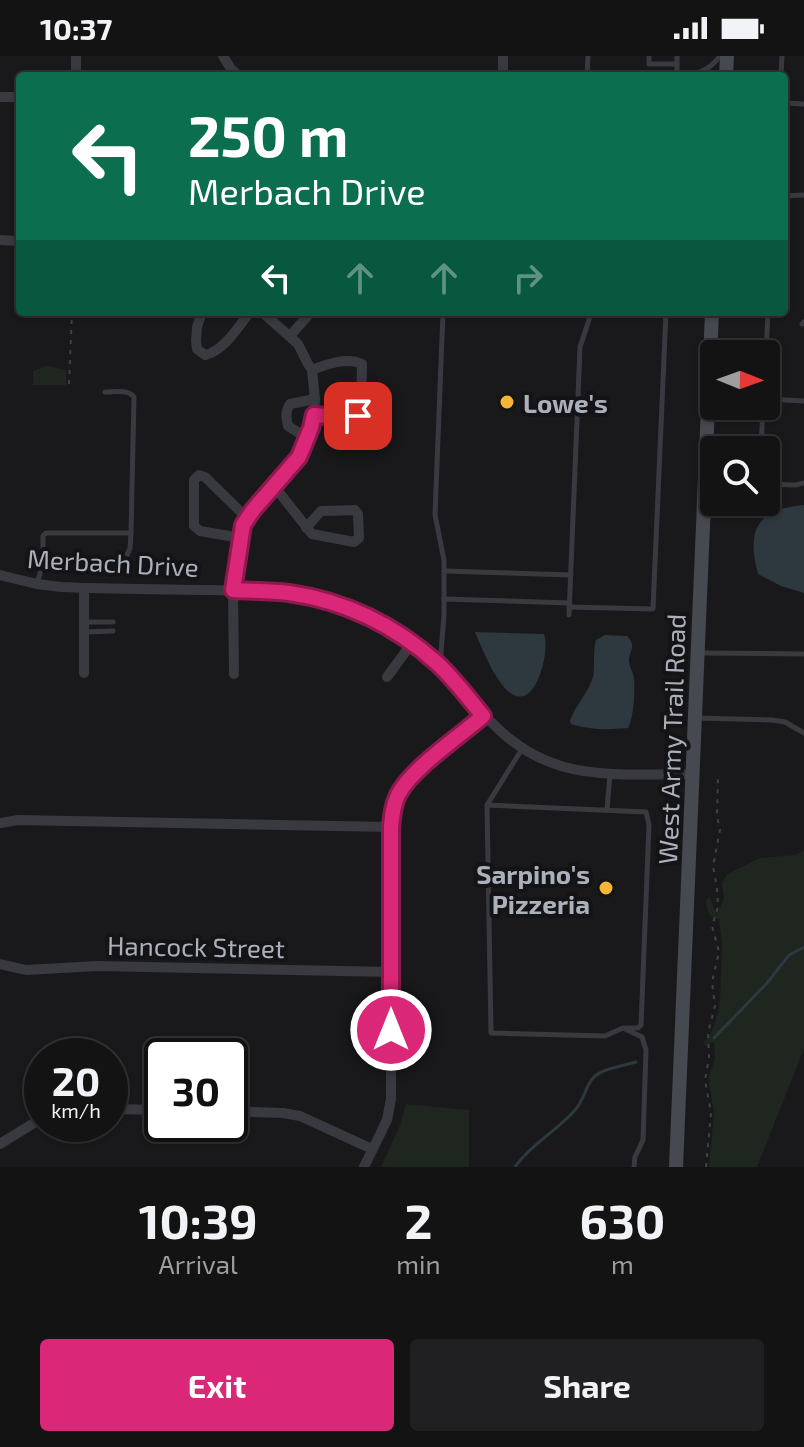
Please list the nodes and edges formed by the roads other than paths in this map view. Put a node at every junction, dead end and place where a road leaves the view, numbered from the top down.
1 (649, 56) edge
2 (677, 56) edge
3 (720, 56) edge
4 (677, 64) junction
5 (677, 72) edge
6 (700, 72) edge
7 (201, 316) edge
8 (247, 316) edge
9 (267, 316) edge
10 (308, 316) edge
11 (443, 316) edge
12 (590, 316) edge
13 (666, 316) edge
14 (712, 316) edge
15 (768, 316) edge
16 (290, 336) junction
17 (767, 340) edge
18 (312, 370) junction
19 (105, 392) dead end
20 (315, 399) junction
21 (780, 400) edge
22 (804, 401) edge
23 (314, 415) junction
24 (711, 436) edge
25 (307, 438) junction
26 (804, 483) edge
27 (780, 484) edge
28 (274, 486) junction
29 (705, 516) edge
30 (709, 516) edge
31 (247, 518) junction
32 (704, 525) junction
33 (306, 528) junction
34 (131, 533) junction
35 (241, 538) junction
36 (45, 558) junction
37 (444, 571) junction
38 (0, 575) edge
39 (571, 575) junction
40 (37, 584) junction
41 (84, 588) junction
42 (233, 590) junction
43 (444, 599) junction
44 (570, 605) junction
45 (569, 615) dead end
46 (113, 622) dead end
47 (84, 627) junction
48 (113, 631) dead end
49 (412, 643) junction
50 (699, 653) junction
51 (804, 654) edge
52 (440, 666) junction
53 (84, 673) dead end
54 (234, 674) dead end
55 (387, 677) dead end
56 (483, 716) junction
57 (696, 718) junction
58 (804, 733) edge
59 (523, 749) junction
60 (610, 773) junction
61 (694, 774) junction
62 (487, 805) junction
63 (607, 810) junction
64 (0, 823) edge
65 (391, 827) junction
66 (0, 964) edge
67 (391, 972) junction
68 (623, 1028) junction
69 (248, 1112) edge
70 (24, 1129) edge
71 (0, 1144) edge
72 (372, 1149) junction
73 (674, 1164) edge
74 (364, 1167) edge
75 (634, 1167) edge

1 - 4 lane
2 - 4 lane
3 - 6 lane
4 - 5 lane
7 - 8 street
9 - 16 street
10 - 16 street
11 - 37 lane
12 - 39 lane
13 - 44 lane
14 - 24 main road, West Army Trail Road
15 - 17 lane
16 - 18 street
18 - 20 street
18 - 23 street
19 - 34 lane
20 - 23 street
20 - 25 street
21 - 22 lane
23 - 25 street
25 - 28 street
26 - 27 lane
28 - 31 street
28 - 33 street
29 - 32 main road, West Army Trail Road
30 - 32 lane
31 - 35 street
31 - 35 street
32 - 50 main road, West Army Trail Road
33 - 33 street
34 - 36 lane
34 - 36 lane
35 - 42 street
36 - 40 lane
37 - 39 lane
37 - 43 lane
38 - 40 street, Merbach Drive
39 - 44 lane
40 - 41 street, Merbach Drive
41 - 42 street, Merbach Drive
41 - 47 street
42 - 49 street, Merbach Drive
42 - 54 street
43 - 44 lane
43 - 52 lane
44 - 45 lane
46 - 47 lane
47 - 48 lane
47 - 53 street
49 - 52 street, Merbach Drive
49 - 55 street
50 - 51 lane
50 - 57 main road, West Army Trail Road
52 - 56 street, Merbach Drive
56 - 59 street, Merbach Drive
56 - 65 street
57 - 58 lane
57 - 61 main road, West Army Trail Road
59 - 60 street, Merbach Drive
59 - 62 lane
60 - 61 street, Merbach Drive
60 - 63 lane
61 - 73 main road, West Army Trail Road
62 - 63 lane
62 - 68 lane
63 - 68 lane
64 - 65 street
65 - 67 street
66 - 67 street, Hancock Street
67 - 72 street
68 - 75 lane
69 - 72 street
70 - 71 street
72 - 74 street

